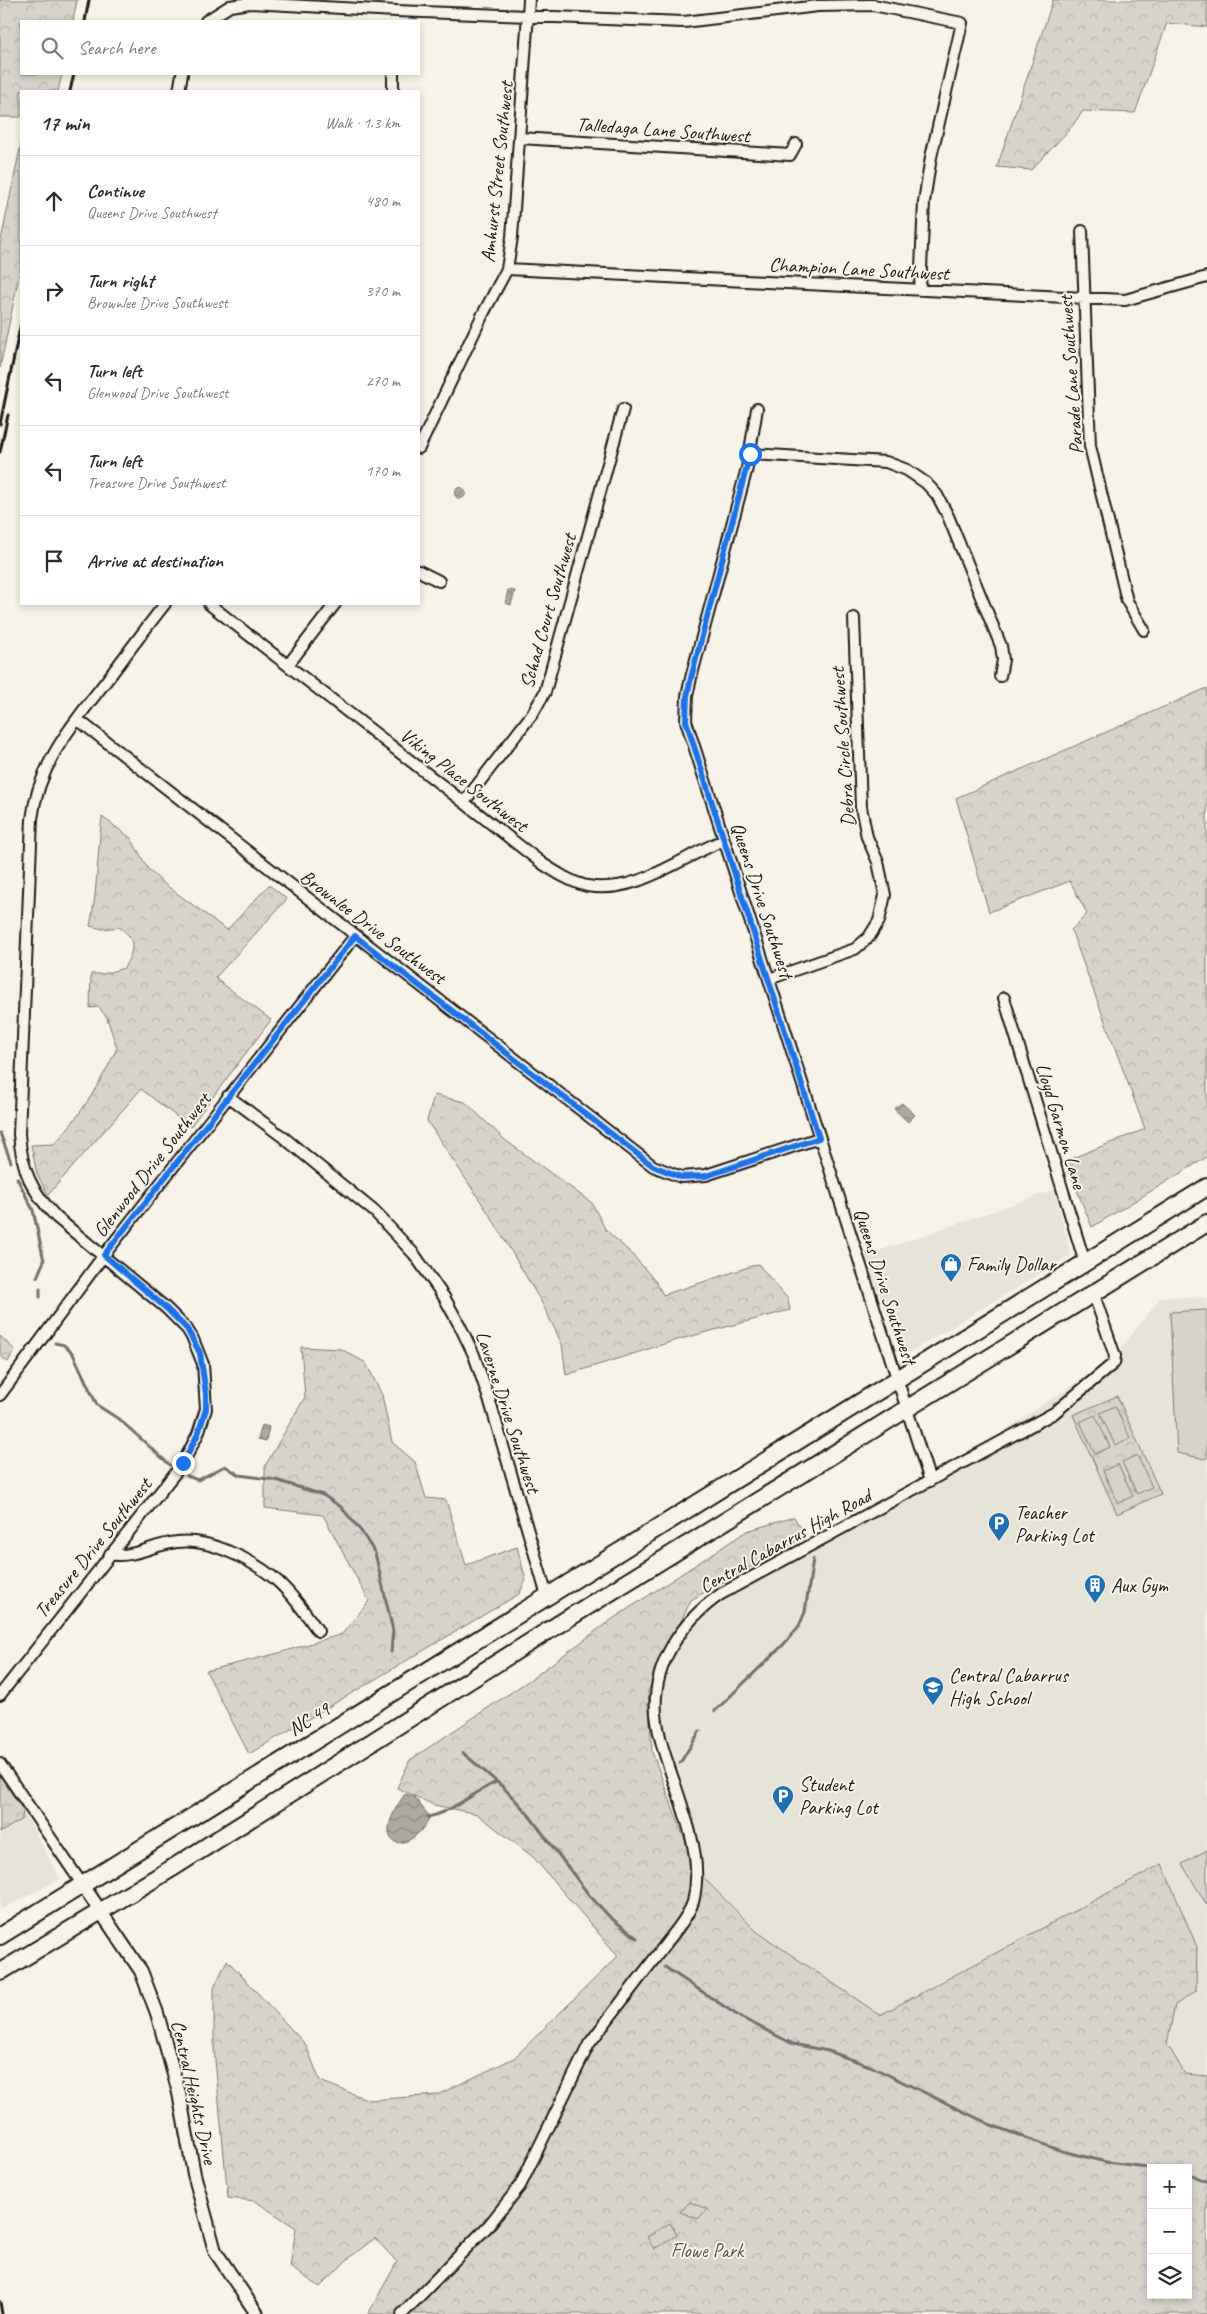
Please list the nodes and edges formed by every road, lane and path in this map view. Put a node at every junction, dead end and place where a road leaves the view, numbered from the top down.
1 (530, 0) edge
2 (396, 16) edge
3 (529, 16) junction
4 (208, 20) edge
5 (182, 75) edge
6 (393, 75) edge
7 (179, 90) edge
8 (393, 90) edge
9 (520, 138) junction
10 (796, 144) dead end
11 (1082, 230) dead end
12 (507, 269) junction
13 (1207, 277) edge
14 (920, 290) junction
15 (1083, 298) junction
16 (623, 409) dead end
17 (757, 409) dead end
18 (420, 446) edge
19 (750, 454) junction
20 (420, 572) edge
21 (439, 581) dead end
22 (164, 605) edge
23 (210, 605) edge
24 (335, 605) edge
25 (854, 618) dead end
26 (1144, 630) dead end
27 (288, 665) junction
28 (1000, 676) dead end
29 (77, 719) junction
30 (464, 802) junction
31 (724, 840) junction
32 (355, 936) junction
33 (769, 979) junction
34 (1004, 998) dead end
35 (228, 1096) junction
36 (819, 1138) junction
37 (1207, 1187) edge
38 (1207, 1223) edge
39 (104, 1255) junction
40 (1085, 1263) junction
41 (1094, 1294) junction
42 (897, 1380) junction
43 (0, 1395) edge
44 (908, 1409) junction
45 (930, 1481) junction
46 (110, 1554) junction
47 (547, 1596) junction
48 (318, 1631) dead end
49 (0, 1696) edge
50 (0, 1764) edge
51 (82, 1884) junction
52 (100, 1910) junction
53 (0, 1936) edge
54 (0, 1972) edge
55 (257, 2314) edge
56 (402, 2314) edge

1 - 3 street, Amhurst Street Southwest
2 - 3 street
2 - 4 street
3 - 9 street, Amhurst Street Southwest
3 - 14 street
5 - 7 street
6 - 8 street
9 - 10 street, Talledaga Lane Southwest
9 - 12 street, Amhurst Street Southwest
11 - 15 street, Parade Lane Southwest
12 - 14 street, Champion Lane Southwest
12 - 18 street, Amhurst Street Southwest
13 - 15 street, Champion Lane Southwest
14 - 15 street, Champion Lane Southwest
15 - 26 street, Parade Lane Southwest
16 - 30 street, Schad Court Southwest
17 - 19 street, Queens Drive Southwest
19 - 28 street
19 - 31 street, Queens Drive Southwest
20 - 21 street
22 - 29 street, Treasure Drive Southwest
23 - 27 street, Viking Place Southwest
24 - 27 street
25 - 33 street, Debra Circle Southwest
27 - 30 street, Viking Place Southwest
29 - 32 street, Brownlee Drive Southwest
29 - 39 street, Treasure Drive Southwest
30 - 31 street, Viking Place Southwest
31 - 33 street, Queens Drive Southwest
32 - 35 street, Glenwood Drive Southwest
32 - 36 street, Brownlee Drive Southwest
33 - 36 street, Queens Drive Southwest
34 - 40 street, Lloyd Garmon Lane
35 - 39 street, Glenwood Drive Southwest
35 - 47 street, Laverne Drive Southwest
36 - 42 street, Queens Drive Southwest
37 - 40 highway, NC 49
38 - 41 highway
39 - 43 street, Glenwood Drive Southwest
39 - 46 street, Treasure Drive Southwest
40 - 42 highway, NC 49
41 - 44 highway
41 - 45 street, Central Cabarrus High Road
42 - 44 street, Queens Drive Southwest
42 - 47 highway, NC 49 / NC 49
44 - 45 street, Queens Drive Southwest
44 - 52 highway
45 - 56 street, Central Cabarrus High Road
46 - 48 street
46 - 49 street, Treasure Drive Southwest
47 - 51 highway, NC 49 / NC 49
50 - 51 street
51 - 52 street, Central Heights Drive
51 - 53 highway, NC 49 / NC 49
52 - 54 highway
52 - 55 street, Central Heights Drive

